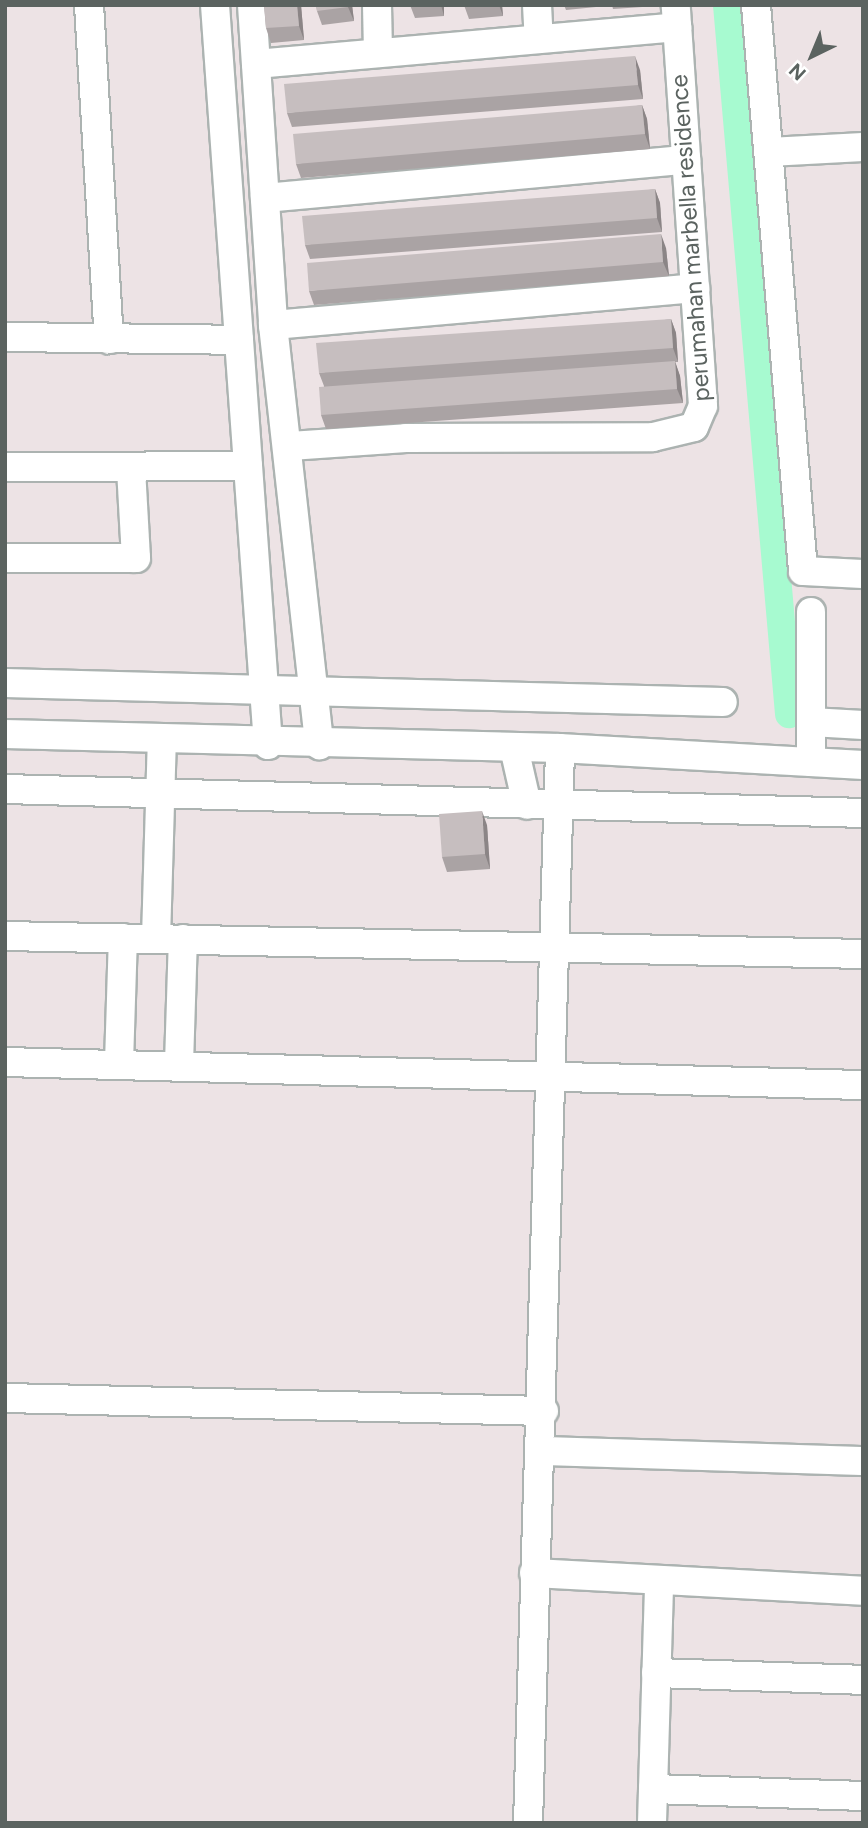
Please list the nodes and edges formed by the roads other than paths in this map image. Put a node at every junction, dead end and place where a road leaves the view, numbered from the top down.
1 (89, 5) edge
2 (215, 5) edge
3 (252, 5) edge
4 (377, 5) edge
5 (537, 5) edge
6 (756, 5) edge
7 (676, 16) edge
8 (539, 39) junction
9 (378, 53) junction
10 (256, 64) junction
11 (863, 148) edge
12 (769, 152) junction
13 (686, 160) junction
14 (265, 198) junction
15 (695, 288) junction
16 (273, 325) junction
17 (5, 337) edge
18 (109, 339) junction
19 (239, 340) junction
20 (290, 446) junction
21 (248, 466) junction
22 (5, 467) edge
23 (131, 468) junction
24 (5, 558) edge
25 (863, 574) edge
26 (811, 612) dead end
27 (5, 683) edge
28 (264, 694) junction
29 (317, 696) junction
30 (723, 702) dead end
31 (811, 722) junction
32 (863, 725) edge
33 (5, 734) edge
34 (162, 740) junction
35 (268, 745) junction
36 (319, 746) junction
37 (560, 748) junction
38 (515, 752) junction
39 (811, 762) junction
40 (863, 765) edge
41 (5, 789) edge
42 (162, 793) junction
43 (527, 805) junction
44 (559, 808) junction
45 (863, 813) edge
46 (5, 936) edge
47 (123, 938) junction
48 (169, 939) junction
49 (555, 944) junction
50 (863, 954) edge
51 (5, 1062) edge
52 (119, 1063) junction
53 (178, 1063) junction
54 (548, 1079) junction
55 (863, 1085) edge
56 (5, 1398) edge
57 (544, 1411) junction
58 (543, 1451) junction
59 (863, 1461) edge
60 (534, 1573) junction
61 (659, 1580) junction
62 (863, 1591) edge
63 (656, 1673) junction
64 (863, 1680) edge
65 (653, 1789) junction
66 (863, 1796) edge
67 (528, 1823) edge
68 (652, 1823) edge

1 - 18 street
2 - 19 street
3 - 10 street
4 - 9 street
5 - 8 street
6 - 12 street
7 - 8 street
7 - 13 street, perumahan marbella residence
8 - 9 street
9 - 10 street
10 - 14 street
11 - 12 street
12 - 25 street
13 - 14 street
13 - 15 street, perumahan marbella residence
14 - 16 street
15 - 16 street
15 - 20 street, perumahan marbella residence
16 - 20 street
17 - 18 street
18 - 19 street
19 - 21 street
20 - 29 street
21 - 23 street
21 - 28 street
22 - 23 street
23 - 24 street
26 - 31 street
27 - 28 street
28 - 29 street
28 - 35 street
29 - 30 street
29 - 36 street
31 - 32 street
31 - 39 street
33 - 34 street
34 - 35 street
34 - 42 street
35 - 36 street
36 - 38 street
37 - 38 street
37 - 39 street
37 - 44 street
38 - 43 street
39 - 40 street
41 - 42 street
42 - 43 street
42 - 48 street
43 - 44 street
44 - 45 street
44 - 49 street
46 - 47 street
47 - 48 street
47 - 52 street
48 - 49 street
48 - 53 street
49 - 50 street
49 - 54 street
51 - 52 street
52 - 53 street
53 - 54 street
54 - 55 street
54 - 57 street
56 - 57 street
57 - 58 street
58 - 59 street
58 - 60 street
60 - 61 street
60 - 67 street
61 - 62 street
61 - 63 street
63 - 64 street
63 - 65 street
65 - 66 street
65 - 68 street

